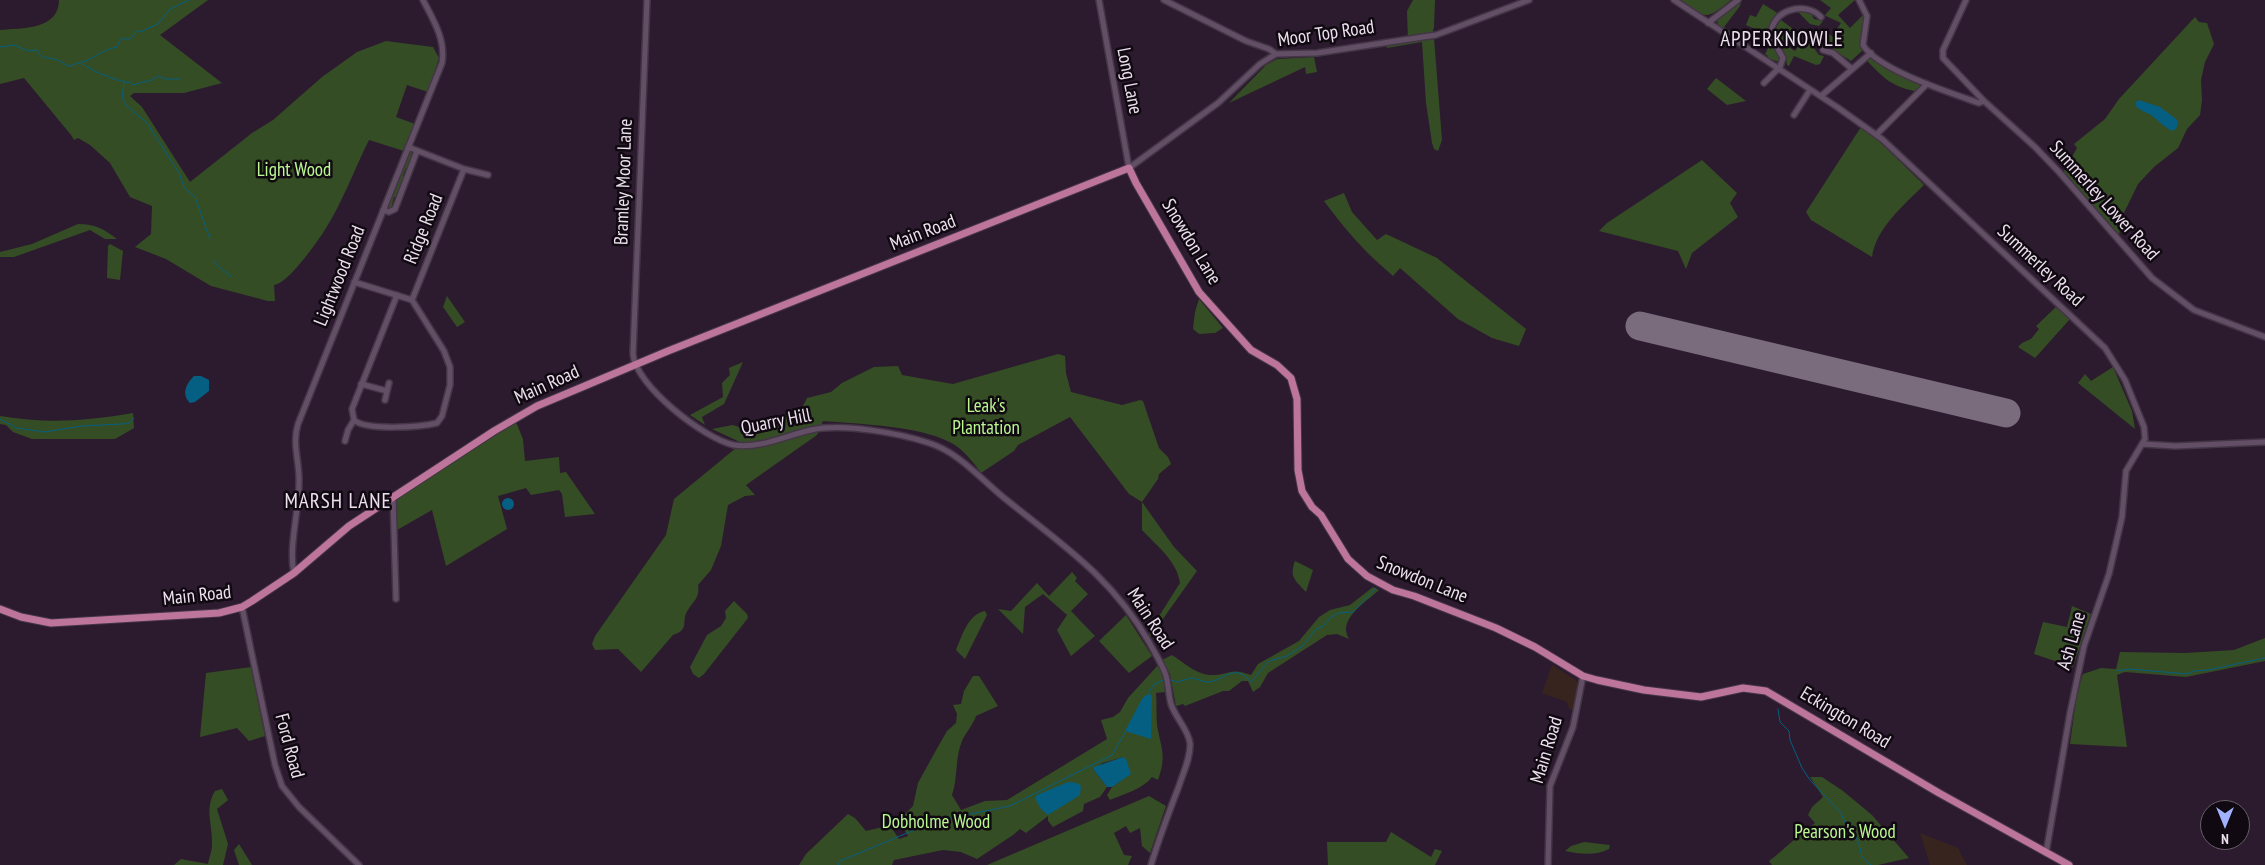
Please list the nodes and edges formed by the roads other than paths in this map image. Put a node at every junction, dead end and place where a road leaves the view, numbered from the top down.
1 (424, 0) edge
2 (646, 0) edge
3 (1099, 0) edge
4 (1164, 0) edge
5 (1529, 0) edge
6 (1674, 0) edge
7 (1738, 0) edge
8 (1859, 0) edge
9 (1966, 0) edge
10 (1819, 16) dead end
11 (1708, 23) junction
12 (1823, 50) dead end
13 (1871, 53) junction
14 (1276, 54) junction
15 (1779, 69) junction
16 (1852, 69) junction
17 (1764, 83) dead end
18 (1927, 84) junction
19 (1810, 90) junction
20 (1821, 96) junction
21 (1984, 102) junction
22 (1794, 115) dead end
23 (1876, 135) junction
24 (408, 147) junction
25 (417, 151) junction
26 (1130, 168) junction
27 (464, 169) junction
28 (488, 175) dead end
29 (383, 210) junction
30 (354, 282) junction
31 (397, 295) junction
32 (412, 300) junction
33 (2265, 337) edge
34 (635, 365) junction
35 (389, 383) dead end
36 (361, 384) junction
37 (387, 391) junction
38 (385, 400) dead end
39 (354, 420) junction
40 (345, 441) dead end
41 (2265, 442) edge
42 (2143, 444) junction
43 (951, 453) joint
44 (393, 497) junction
45 (294, 572) junction
46 (396, 599) dead end
47 (242, 607) junction
48 (0, 609) edge
49 (1583, 676) junction
50 (2046, 853) junction
51 (359, 865) edge
52 (1151, 865) edge
53 (1548, 865) edge
54 (2069, 865) edge

1 - 24 street, Lightwood Road
2 - 34 street, Bramley Moor Lane
3 - 26 street, Long Lane
4 - 14 street
5 - 14 street, Moor Top Road
6 - 11 street, Summerley Road
7 - 11 street
8 - 13 street
9 - 21 street, Summerley Lower Road
10 - 15 street
11 - 15 street, Summerley Road
12 - 16 street
13 - 16 street
13 - 18 street
14 - 26 street, Moor Top Road
15 - 17 street
15 - 19 street, Summerley Road
16 - 20 street
18 - 21 street
18 - 23 street
19 - 20 street, Summerley Road
19 - 22 street
20 - 23 street, Summerley Road
21 - 33 street, Summerley Lower Road
23 - 42 street, Summerley Road
24 - 25 street
24 - 29 street, Lightwood Road
25 - 27 street
25 - 29 street
26 - 34 main road, Main Road
26 - 49 main road, Snowdon Lane
27 - 28 street
27 - 32 street, Ridge Road
29 - 30 street, Lightwood Road
30 - 31 street
30 - 45 street, Lightwood Road
31 - 32 street
31 - 36 street
32 - 39 street
34 - 43 street, Quarry Hill
34 - 44 main road, Main Road
35 - 37 street
36 - 37 street
36 - 39 street
37 - 38 street
39 - 40 street
41 - 42 street
42 - 50 street, Ash Lane
43 - 52 street, Main Road
44 - 45 main road, Main Road
44 - 46 street
45 - 47 main road, Main Road
47 - 48 main road, Main Road
47 - 51 street, Ford Road
49 - 50 main road, Eckington Road
49 - 53 street, Main Road
50 - 54 main road, Eckington Road

